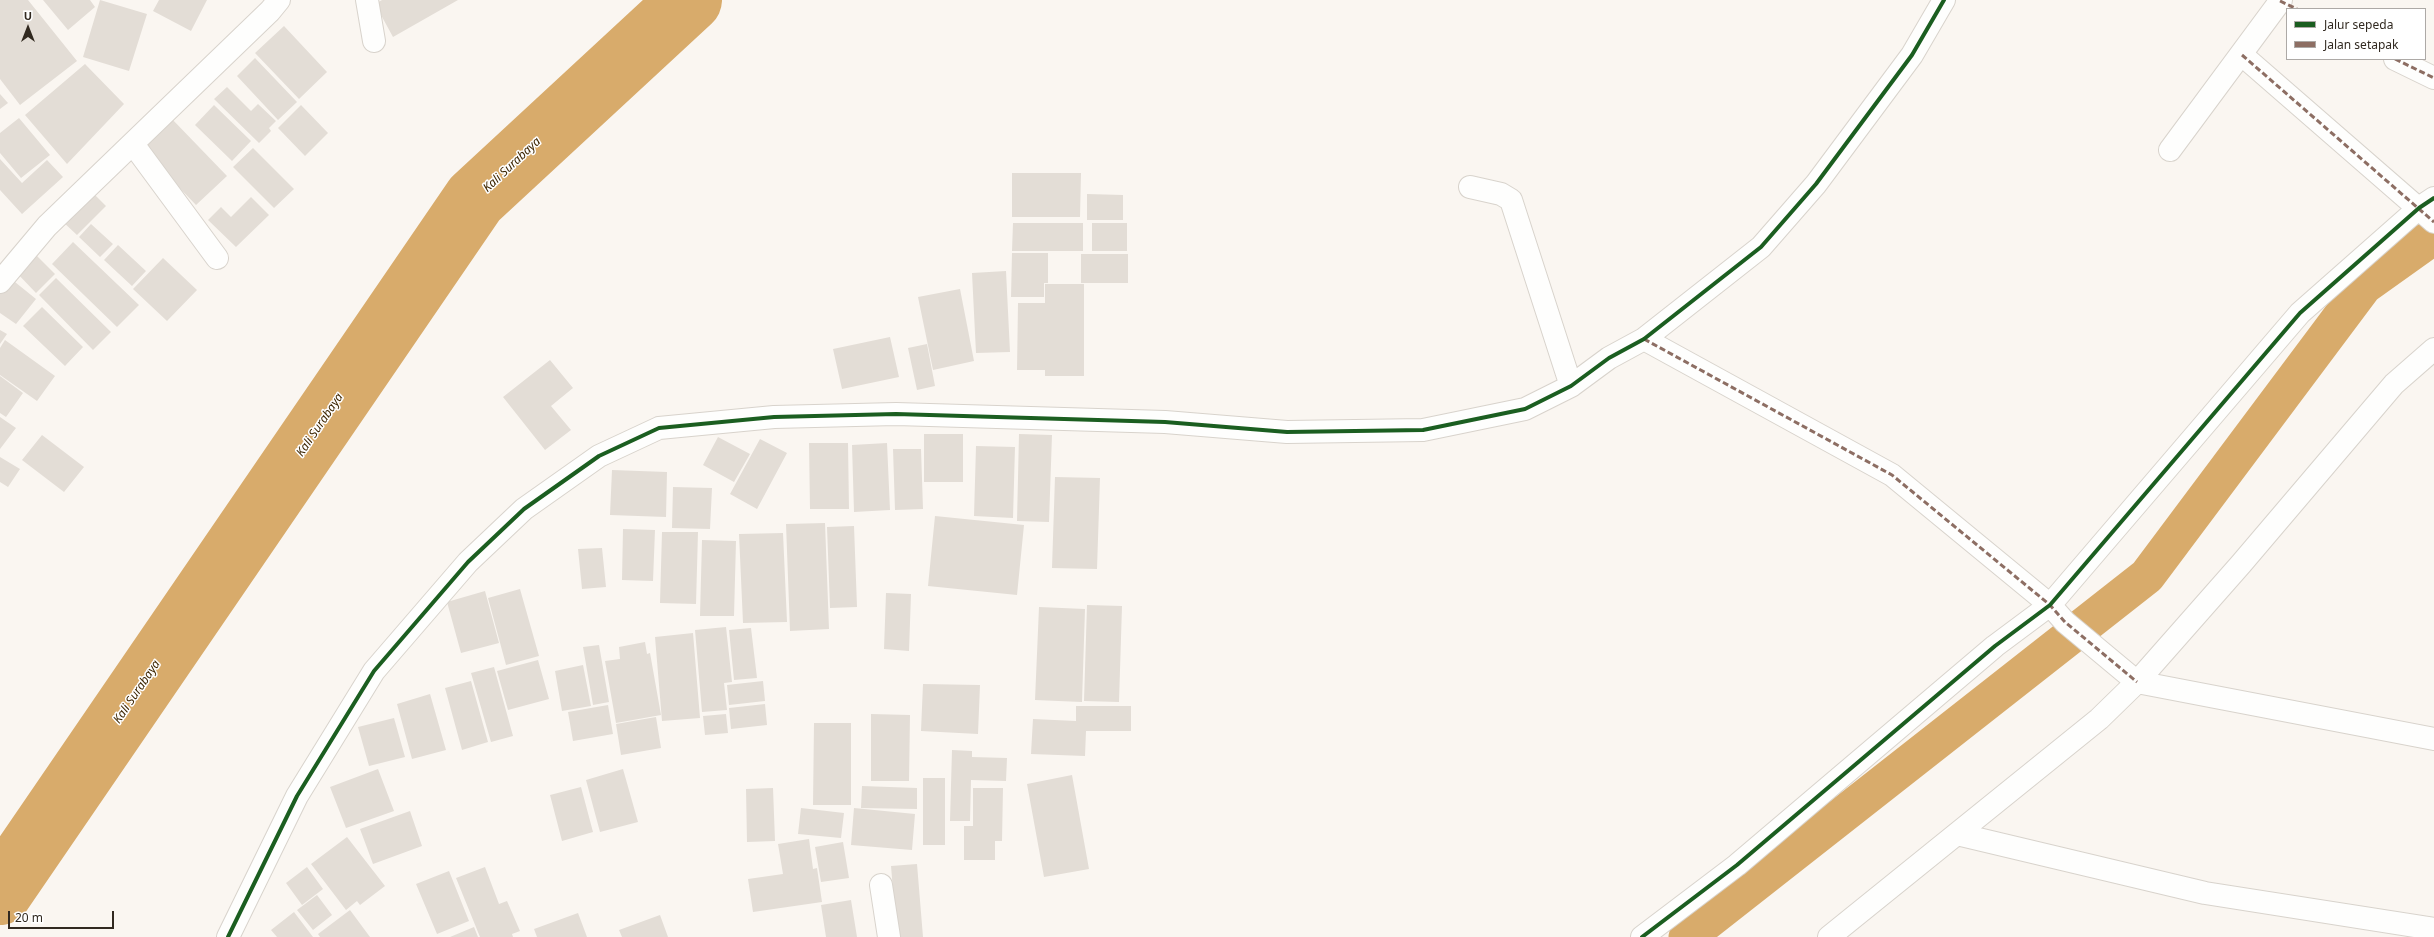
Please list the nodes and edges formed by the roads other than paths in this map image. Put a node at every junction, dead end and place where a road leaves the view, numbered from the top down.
1 (279, 0) edge
2 (367, 0) edge
3 (1944, 0) edge
4 (2284, 2) edge
5 (374, 41) dead end
6 (2242, 55) junction
7 (2398, 60) edge
8 (2434, 78) edge
9 (133, 144) junction
10 (2170, 150) dead end
11 (1470, 187) dead end
12 (2429, 209) edge
13 (217, 258) dead end
14 (0, 282) edge
15 (1644, 339) junction
16 (2434, 349) edge
17 (1571, 386) junction
18 (2050, 605) junction
19 (2137, 682) junction
20 (2434, 739) edge
21 (1957, 834) junction
22 (881, 885) dead end
23 (2434, 929) edge
24 (228, 937) edge
25 (889, 937) edge
26 (1642, 937) edge
27 (1829, 937) edge

1 - 9 street
2 - 5 street
3 - 15 street
4 - 6 street
6 - 10 street
6 - 12 street
7 - 8 street
9 - 13 street
9 - 14 street
11 - 17 street
12 - 18 street
15 - 17 street
15 - 18 street
16 - 19 street
17 - 24 street
18 - 19 street
18 - 26 street
19 - 20 street
19 - 21 street
21 - 23 street
21 - 27 street
22 - 25 street

